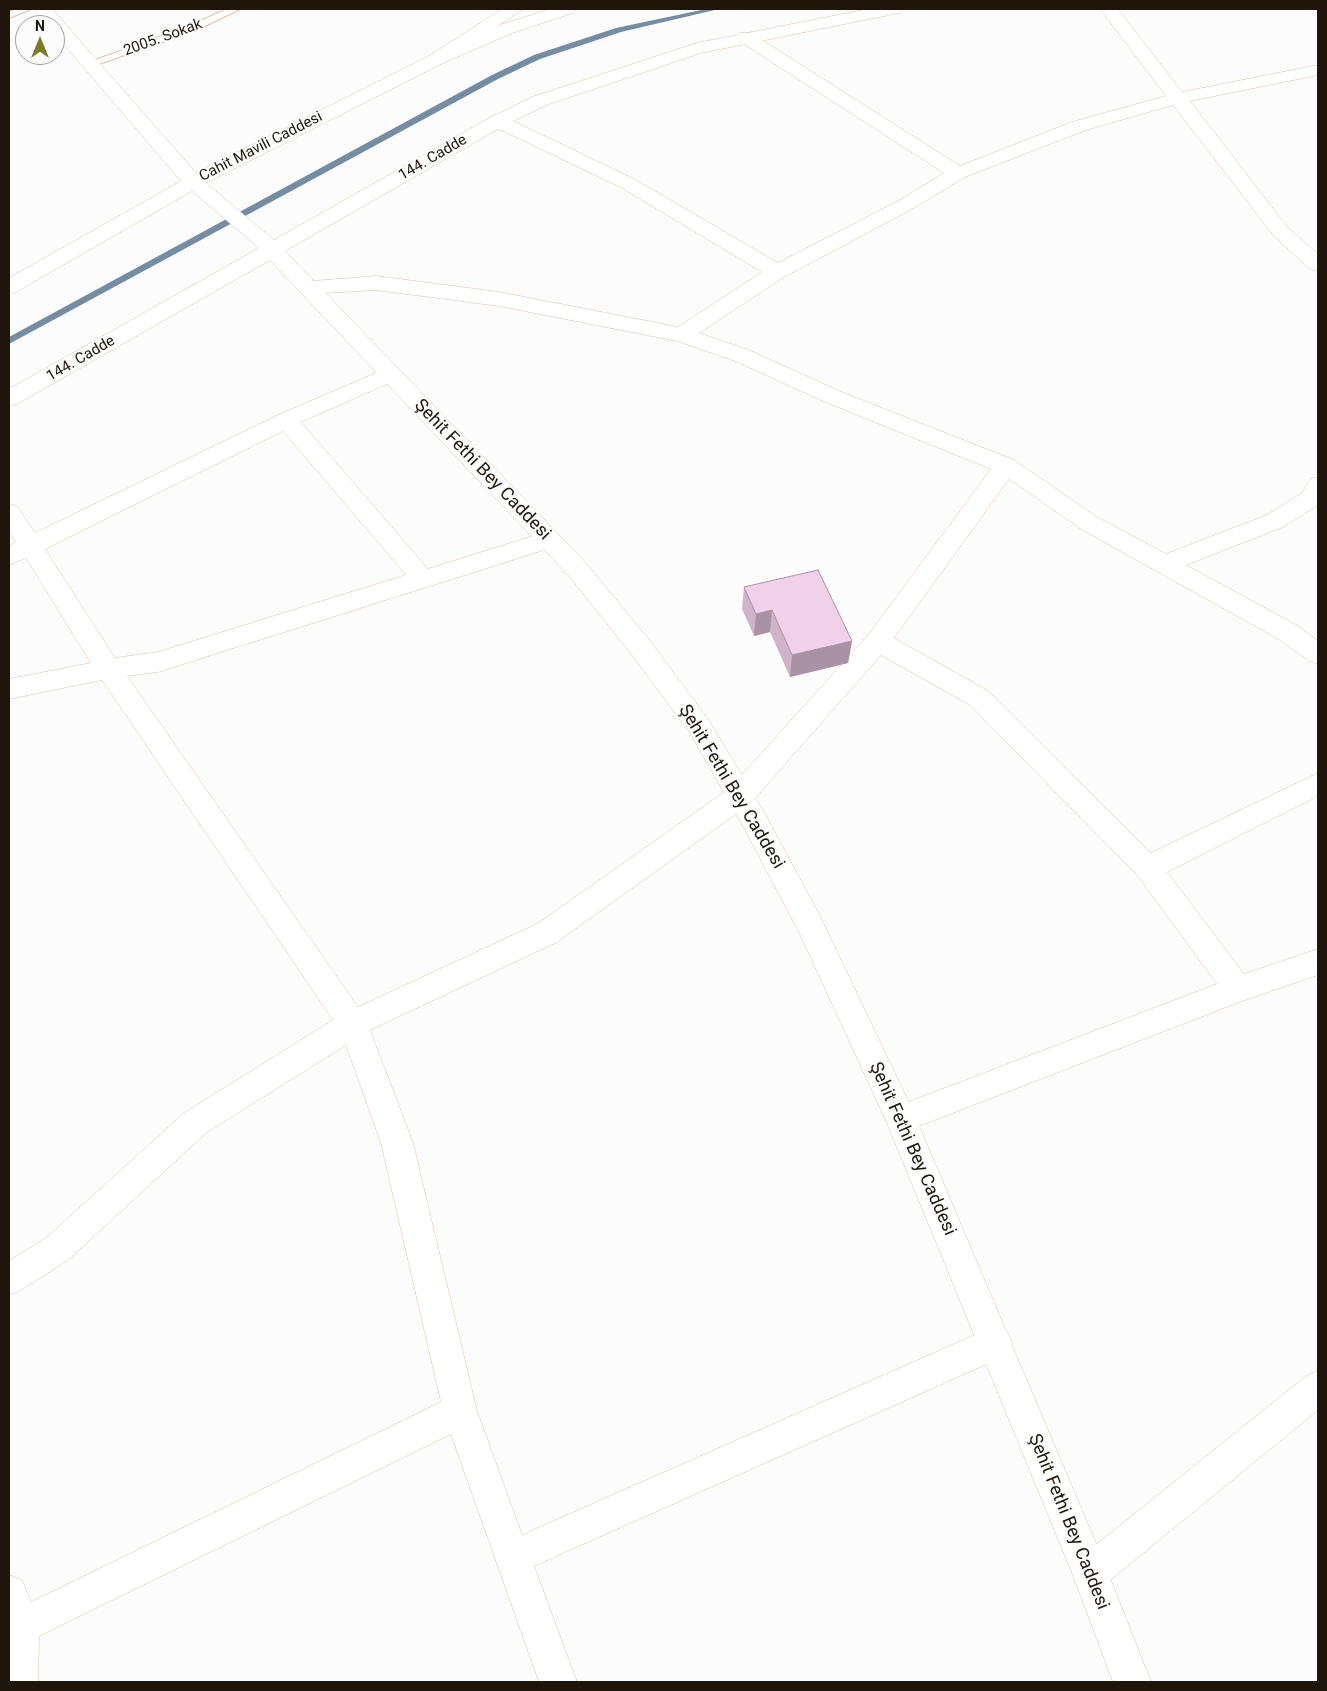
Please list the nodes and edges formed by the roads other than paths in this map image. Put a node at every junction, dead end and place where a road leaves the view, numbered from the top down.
1 (26, 9) edge
2 (43, 9) edge
3 (235, 9) edge
4 (514, 9) edge
5 (567, 9) edge
6 (894, 9) edge
7 (1109, 9) edge
8 (9, 15) edge
9 (745, 37) junction
10 (435, 60) junction
11 (89, 64) junction
12 (1318, 70) edge
13 (1178, 98) junction
14 (498, 121) junction
15 (958, 173) junction
16 (193, 182) junction
17 (265, 242) junction
18 (1318, 265) edge
19 (777, 272) junction
20 (308, 287) junction
21 (9, 288) edge
22 (681, 335) junction
23 (390, 374) junction
24 (9, 399) edge
25 (286, 420) junction
26 (1006, 466) junction
27 (1318, 485) edge
28 (9, 512) edge
29 (549, 540) junction
30 (19, 552) edge
31 (1163, 565) junction
32 (424, 580) junction
33 (878, 641) junction
34 (1318, 654) edge
35 (108, 669) junction
36 (9, 689) edge
37 (1318, 784) edge
38 (740, 796) junction
39 (1148, 868) junction
40 (1318, 962) edge
41 (1238, 989) junction
42 (354, 1024) junction
43 (901, 1119) junction
44 (9, 1280) edge
45 (995, 1343) junction
46 (1318, 1388) edge
47 (460, 1411) junction
48 (513, 1557) junction
49 (1090, 1572) junction
50 (13, 1616) edge
51 (19, 1682) edge
52 (558, 1682) edge
53 (1132, 1682) edge

1 - 8 lane
2 - 11 street, Şehit Fethi Bey Caddesi
3 - 11 lane, 2005. Sokak
4 - 10 street, Cahit Mavili Caddesi
5 - 10 street
6 - 9 street, 144. Cadde
7 - 13 street
9 - 14 street, 144. Cadde
9 - 15 street
10 - 16 street, Cahit Mavili Caddesi
11 - 16 street, Şehit Fethi Bey Caddesi
12 - 13 street
13 - 15 street
13 - 18 street
14 - 17 street, 144. Cadde
14 - 19 street
15 - 19 street
16 - 17 street, Şehit Fethi Bey Caddesi
16 - 21 street, Cahit Mavili Caddesi
17 - 20 street, Şehit Fethi Bey Caddesi
17 - 24 street, 144. Cadde
19 - 22 street
20 - 22 street
20 - 23 street, Şehit Fethi Bey Caddesi
22 - 26 street
23 - 25 street
23 - 29 street, Şehit Fethi Bey Caddesi
25 - 30 street
25 - 32 street
26 - 31 street
26 - 33 street
27 - 31 street
28 - 30 street
29 - 32 street
29 - 38 street, Şehit Fethi Bey Caddesi
30 - 35 street
31 - 34 street
32 - 35 street
33 - 38 street
33 - 39 street
35 - 36 street
35 - 42 street
37 - 39 street
38 - 42 street
38 - 43 street, Şehit Fethi Bey Caddesi
39 - 41 street
40 - 41 street
41 - 43 street
42 - 44 street
42 - 47 street
43 - 45 street, Şehit Fethi Bey Caddesi
45 - 48 street
45 - 49 street, Şehit Fethi Bey Caddesi
46 - 49 street
47 - 48 street
47 - 50 street
48 - 52 street
49 - 53 street, Şehit Fethi Bey Caddesi
50 - 51 street

